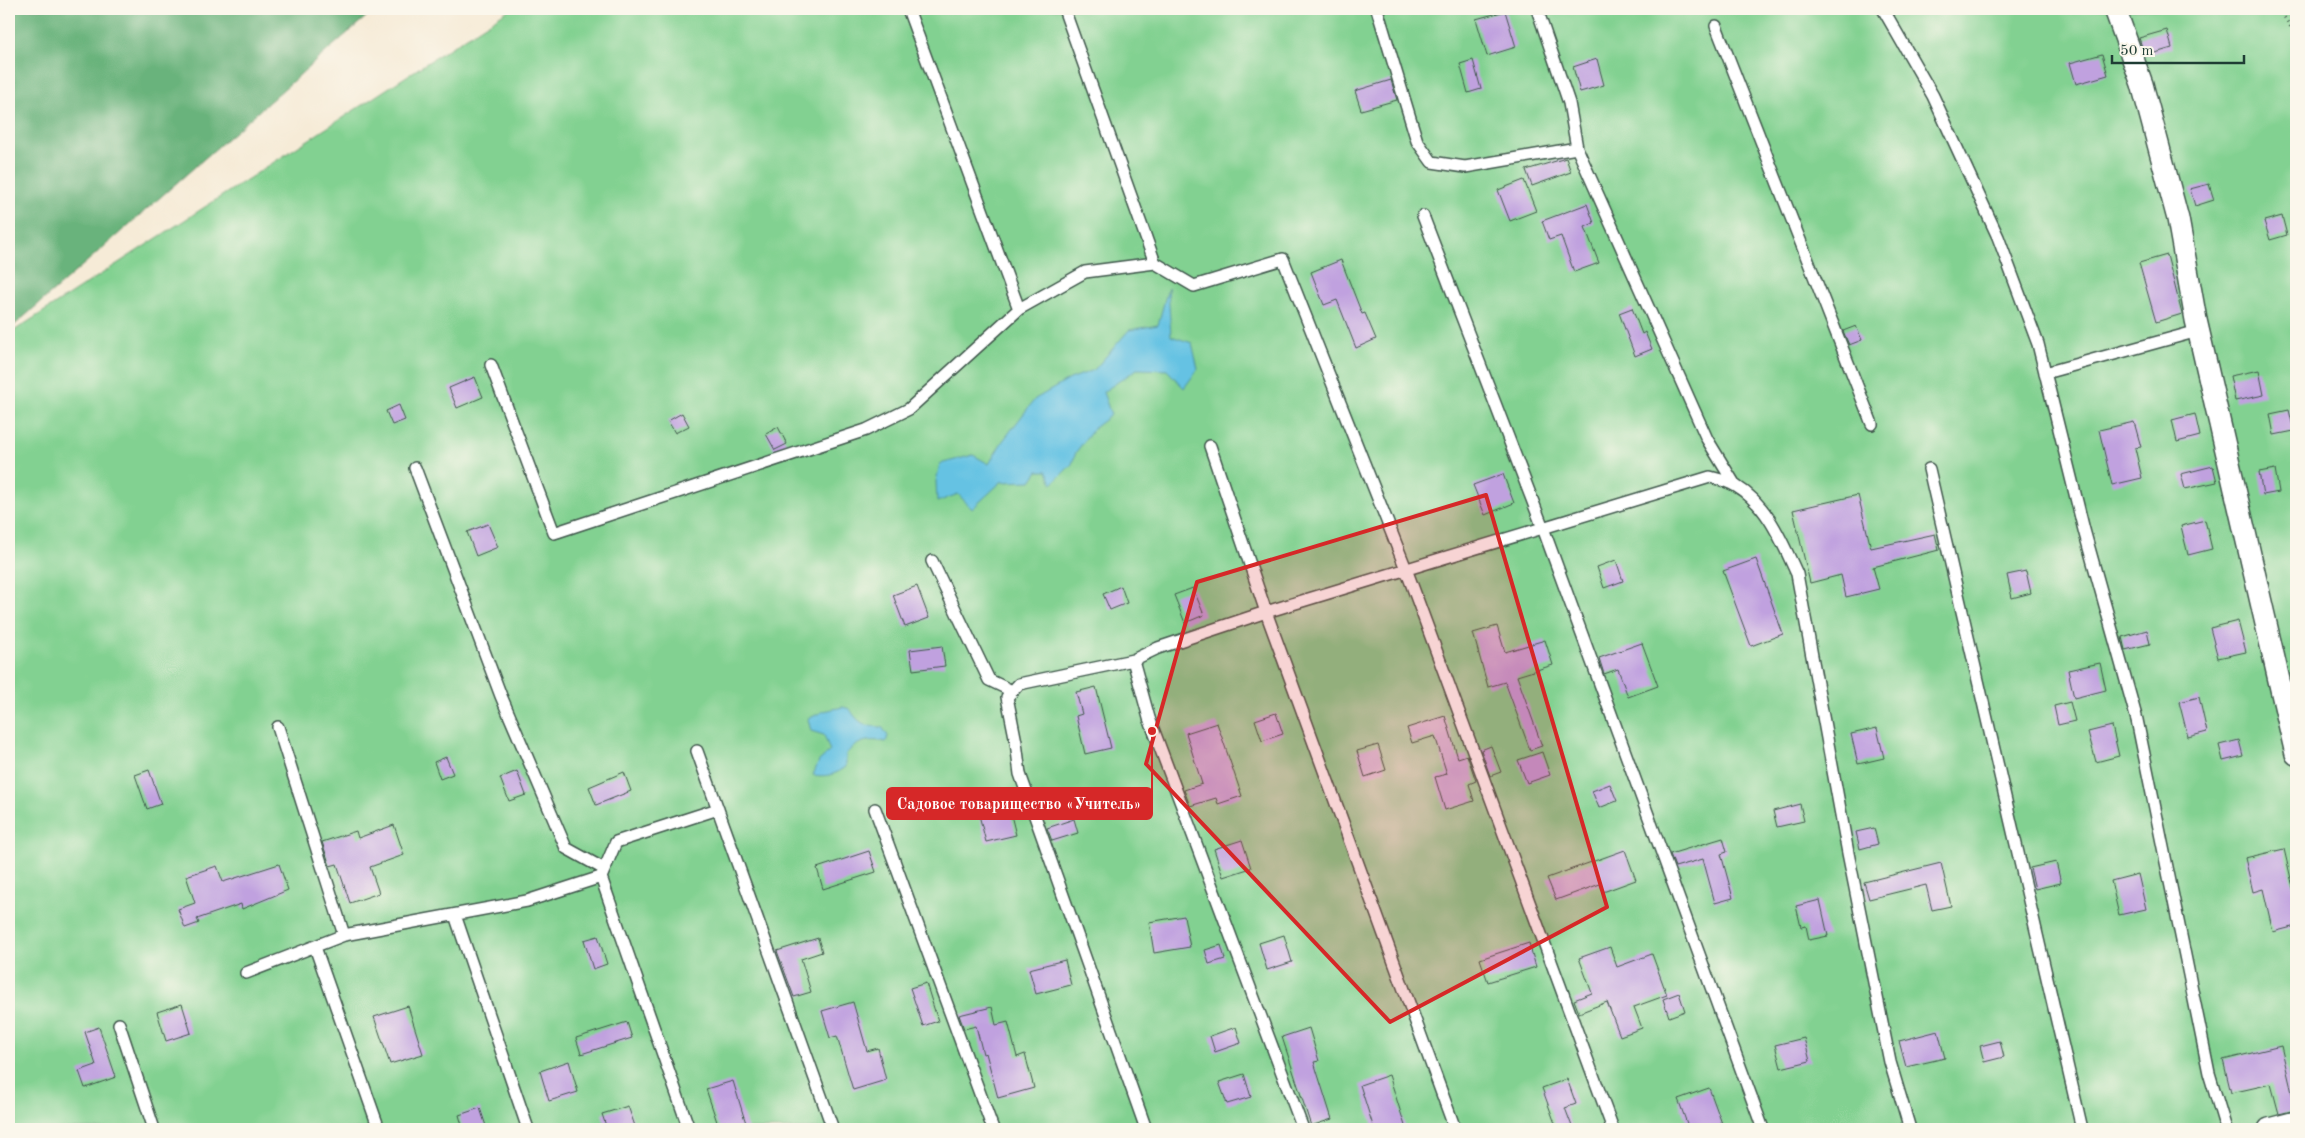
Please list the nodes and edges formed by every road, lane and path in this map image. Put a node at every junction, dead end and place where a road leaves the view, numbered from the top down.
1 (908, 9) edge
2 (1064, 9) edge
3 (1377, 9) edge
4 (1537, 9) edge
5 (1884, 9) edge
6 (2115, 9) edge
7 (2279, 9) edge
8 (1716, 26) dead end
9 (2296, 35) edge
10 (1577, 148) junction
11 (1423, 216) dead end
12 (1155, 264) junction
13 (1019, 309) junction
14 (2198, 331) junction
15 (491, 365) dead end
16 (2045, 373) junction
17 (1872, 424) dead end
18 (1210, 446) dead end
19 (415, 468) dead end
20 (1928, 469) dead end
21 (1735, 486) junction
22 (1543, 528) junction
23 (932, 561) dead end
24 (1406, 569) junction
25 (1266, 612) junction
26 (1133, 660) junction
27 (1012, 692) junction
28 (278, 727) dead end
29 (697, 751) dead end
30 (2296, 754) edge
31 (718, 809) junction
32 (875, 809) dead end
33 (602, 873) junction
34 (455, 915) junction
35 (344, 935) junction
36 (316, 947) junction
37 (246, 973) dead end
38 (119, 1024) dead end
39 (2296, 1122) edge
40 (154, 1129) edge
41 (379, 1129) edge
42 (528, 1129) edge
43 (689, 1129) edge
44 (834, 1129) edge
45 (993, 1129) edge
46 (1146, 1129) edge
47 (1304, 1129) edge
48 (1455, 1129) edge
49 (1612, 1129) edge
50 (1763, 1129) edge
51 (1910, 1129) edge
52 (2082, 1129) edge
53 (2226, 1129) edge
54 (2269, 1129) edge

1 - 13 lane
2 - 12 lane
3 - 10 lane
4 - 10 lane
5 - 16 lane
6 - 14 street
7 - 9 path
8 - 17 lane
10 - 21 lane
11 - 22 lane
12 - 13 lane
12 - 24 lane
13 - 15 lane
14 - 16 lane
14 - 30 street
16 - 53 lane
18 - 25 lane
19 - 33 lane
20 - 52 lane
21 - 22 lane
21 - 51 lane
22 - 24 lane
22 - 50 lane
23 - 27 lane
24 - 25 lane
24 - 49 lane
25 - 26 lane
25 - 48 lane
26 - 27 lane
26 - 47 lane
27 - 46 lane
28 - 35 lane
29 - 31 lane
31 - 33 lane
31 - 44 lane
32 - 45 lane
33 - 34 lane
33 - 43 lane
34 - 35 lane
34 - 42 lane
35 - 36 lane
36 - 37 lane
36 - 41 lane
38 - 40 lane
39 - 54 street

